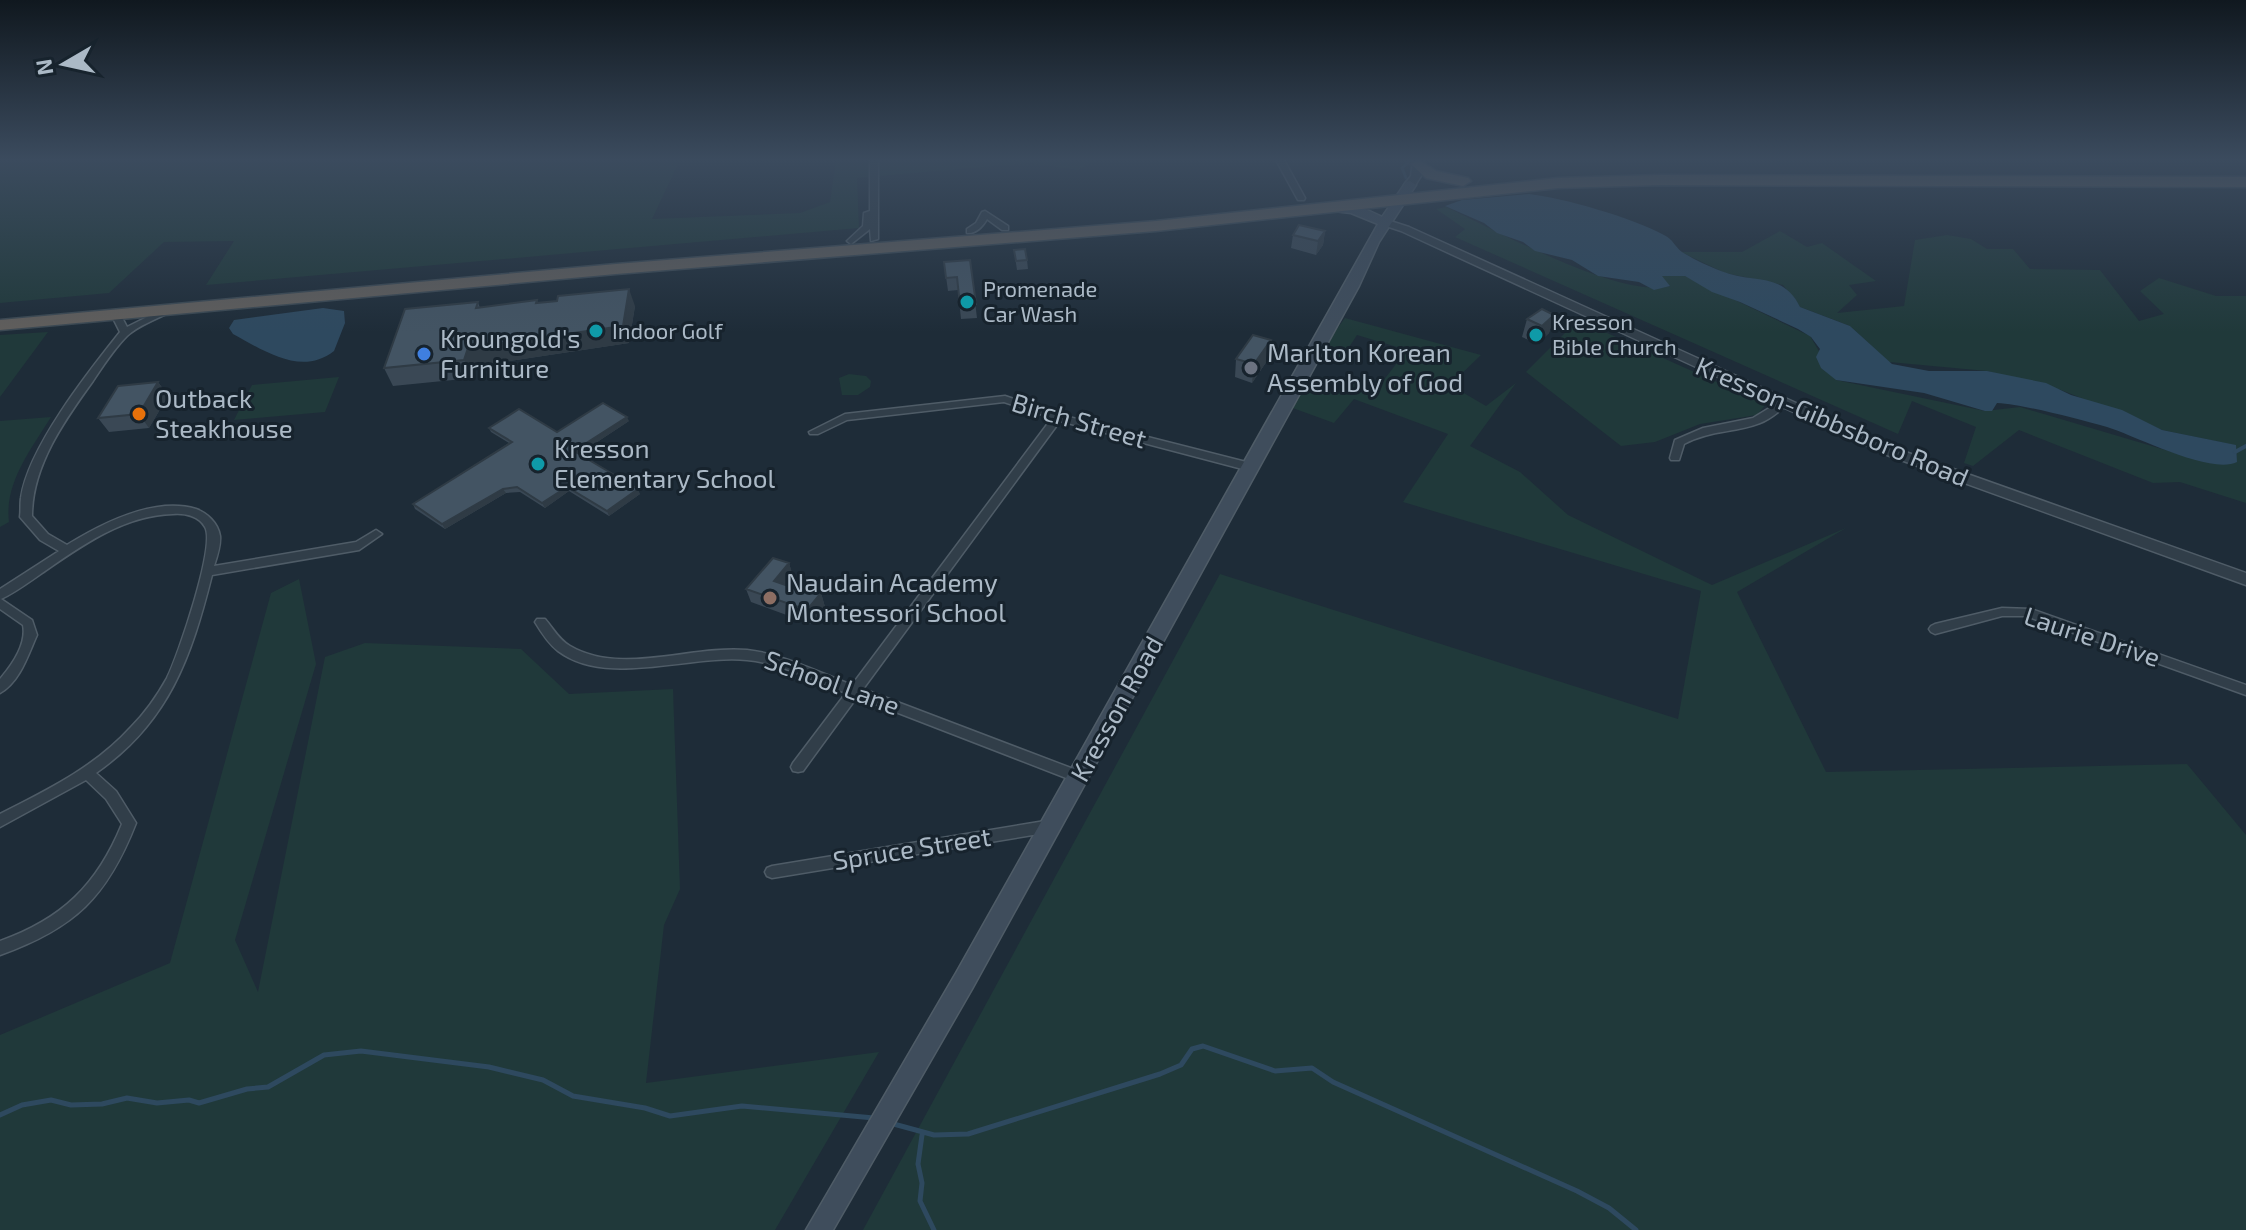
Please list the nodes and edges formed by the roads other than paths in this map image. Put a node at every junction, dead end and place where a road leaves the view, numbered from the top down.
1 (866, 217) edge
2 (873, 217) edge
3 (1110, 217) edge
4 (1235, 217) edge
5 (1373, 217) edge
6 (1387, 217) edge
7 (1384, 222) junction
8 (874, 239) junction
9 (851, 241) junction
10 (826, 253) junction
11 (167, 310) junction
12 (116, 314) junction
13 (0, 315) edge
14 (0, 325) edge
15 (125, 332) junction
16 (1784, 402) junction
17 (1058, 417) junction
18 (814, 432) dead end
19 (1675, 458) dead end
20 (1250, 467) junction
21 (376, 534) dead end
22 (68, 551) junction
23 (206, 572) junction
24 (2246, 579) edge
25 (0, 595) edge
26 (0, 603) edge
27 (541, 622) dead end
28 (1935, 629) dead end
29 (0, 688) edge
30 (855, 690) junction
31 (2246, 690) edge
32 (798, 767) dead end
33 (88, 774) junction
34 (1079, 777) junction
35 (0, 821) edge
36 (1051, 826) junction
37 (772, 872) dead end
38 (0, 948) edge
39 (819, 1230) edge

1 - 9 street
2 - 8 street
3 - 8 highway
4 - 10 highway
5 - 7 main road
6 - 7 main road, Kresson Road
7 - 16 street, Kresson-Gibbsboro Road
7 - 20 main road, Kresson Road
8 - 9 highway
8 - 10 highway
9 - 13 highway
10 - 11 highway
11 - 12 highway
11 - 15 street
12 - 14 highway
12 - 15 street
15 - 22 street
16 - 19 street
16 - 24 street, Kresson-Gibbsboro Road
17 - 18 street, Birch Street
17 - 20 street, Birch Street
17 - 30 street
20 - 34 main road, Kresson Road
21 - 23 street
22 - 23 street
22 - 25 street
23 - 33 street
26 - 29 street
27 - 30 street, School Lane
28 - 31 street, Laurie Drive
30 - 32 street
30 - 34 street, School Lane
33 - 35 street
33 - 38 street
34 - 36 main road, Kresson Road
36 - 37 street, Spruce Street
36 - 39 main road, Kresson Road

